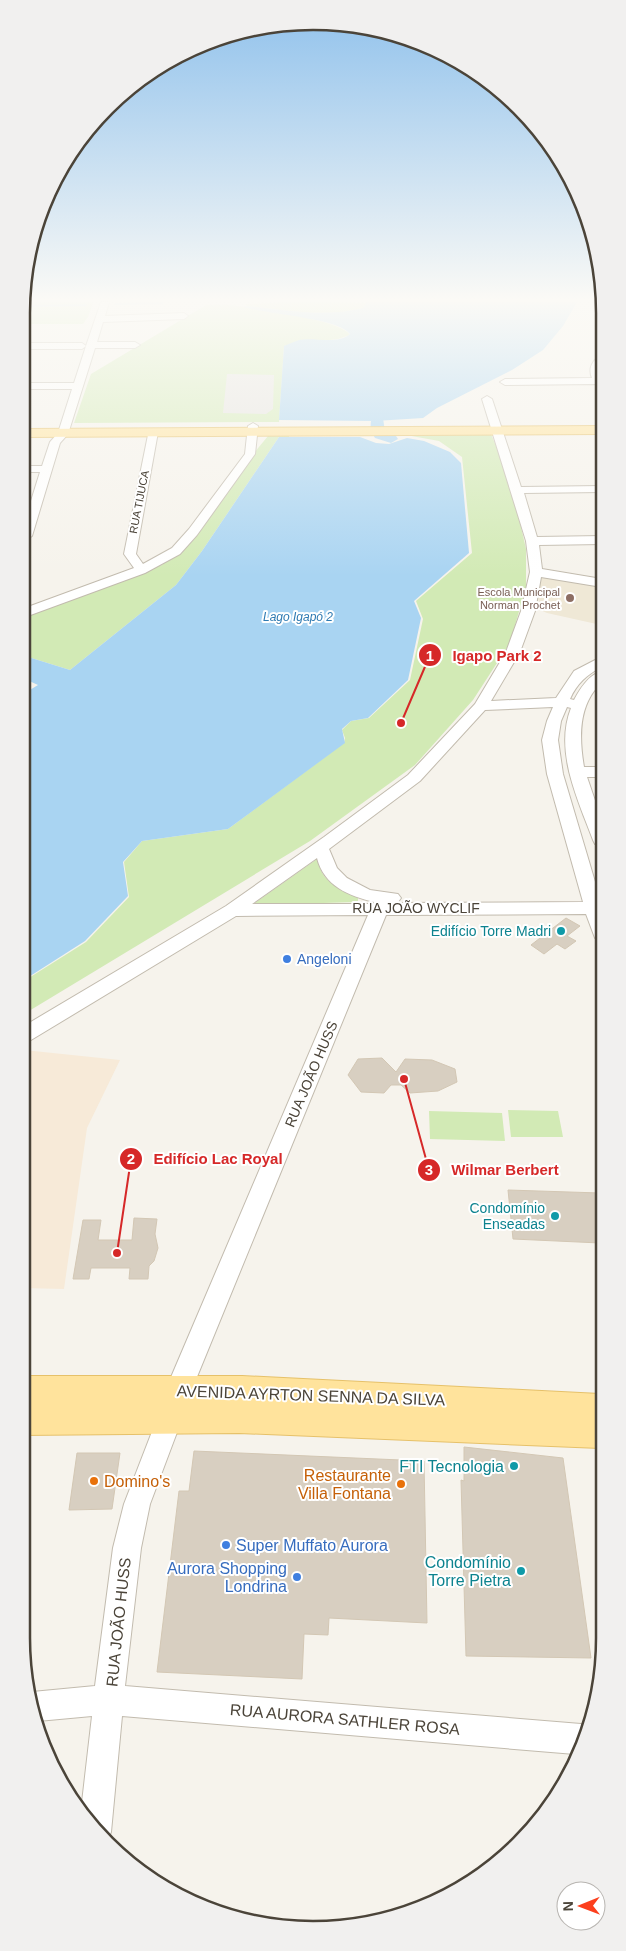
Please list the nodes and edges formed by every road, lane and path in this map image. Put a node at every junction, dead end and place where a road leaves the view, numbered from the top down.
1 (66, 393) edge
2 (75, 393) edge
3 (487, 399) dead end
4 (596, 425) edge
5 (30, 427) edge
6 (58, 428) junction
7 (497, 428) junction
8 (253, 429) junction
9 (596, 430) edge
10 (30, 432) edge
11 (153, 432) junction
12 (30, 469) edge
13 (48, 469) junction
14 (596, 489) edge
15 (517, 490) junction
16 (31, 502) edge
17 (532, 540) junction
18 (596, 540) edge
19 (141, 570) junction
20 (536, 572) junction
21 (596, 582) edge
22 (30, 606) edge
23 (40, 608) junction
24 (30, 612) edge
25 (596, 664) edge
26 (596, 681) edge
27 (561, 702) junction
28 (579, 705) junction
29 (481, 706) junction
30 (596, 771) edge
31 (578, 772) junction
32 (596, 825) edge
33 (319, 848) junction
34 (596, 900) edge
35 (382, 903) junction
36 (596, 903) edge
37 (232, 910) junction
38 (30, 1031) edge
39 (179, 1389) junction
40 (30, 1390) edge
41 (596, 1409) edge
42 (168, 1418) junction
43 (30, 1420) edge
44 (596, 1433) edge
45 (110, 1700) junction
46 (39, 1706) edge
47 (577, 1739) edge
48 (96, 1820) edge

1 - 6 street
2 - 6 street
3 - 7 street
4 - 7 main road
5 - 6 main road
6 - 8 main road
6 - 10 main road
6 - 11 main road
6 - 13 street
7 - 8 main road
7 - 9 main road
7 - 15 street
8 - 11 main road
8 - 19 street
11 - 19 street, RUA TIJUCA
12 - 13 street
13 - 16 street
14 - 15 street
15 - 17 street
17 - 18 street
17 - 20 street
19 - 23 street
20 - 21 street
20 - 29 street
22 - 23 street
23 - 24 street
25 - 27 street
26 - 28 street
27 - 28 street
27 - 29 street
27 - 34 street
28 - 31 street
29 - 33 street
30 - 31 street
31 - 32 street
33 - 35 street, RUA JOÃO WYCLIF
33 - 37 street
35 - 36 street, RUA JOÃO WYCLIF
35 - 37 street, RUA JOÃO WYCLIF
35 - 39 street, RUA JOÃO HUSS
37 - 38 street
39 - 40 main road, AVENIDA AYRTON SENNA DA SILVA
39 - 41 main road, AVENIDA AYRTON SENNA DA SILVA
42 - 43 main road, AVENIDA AYRTON SENNA DA SILVA
42 - 44 main road, AVENIDA AYRTON SENNA DA SILVA
42 - 45 street, RUA JOÃO HUSS
45 - 46 street, RUA AURORA SATHLER ROSA
45 - 47 street, RUA AURORA SATHLER ROSA
45 - 48 street, RUA JOÃO HUSS

